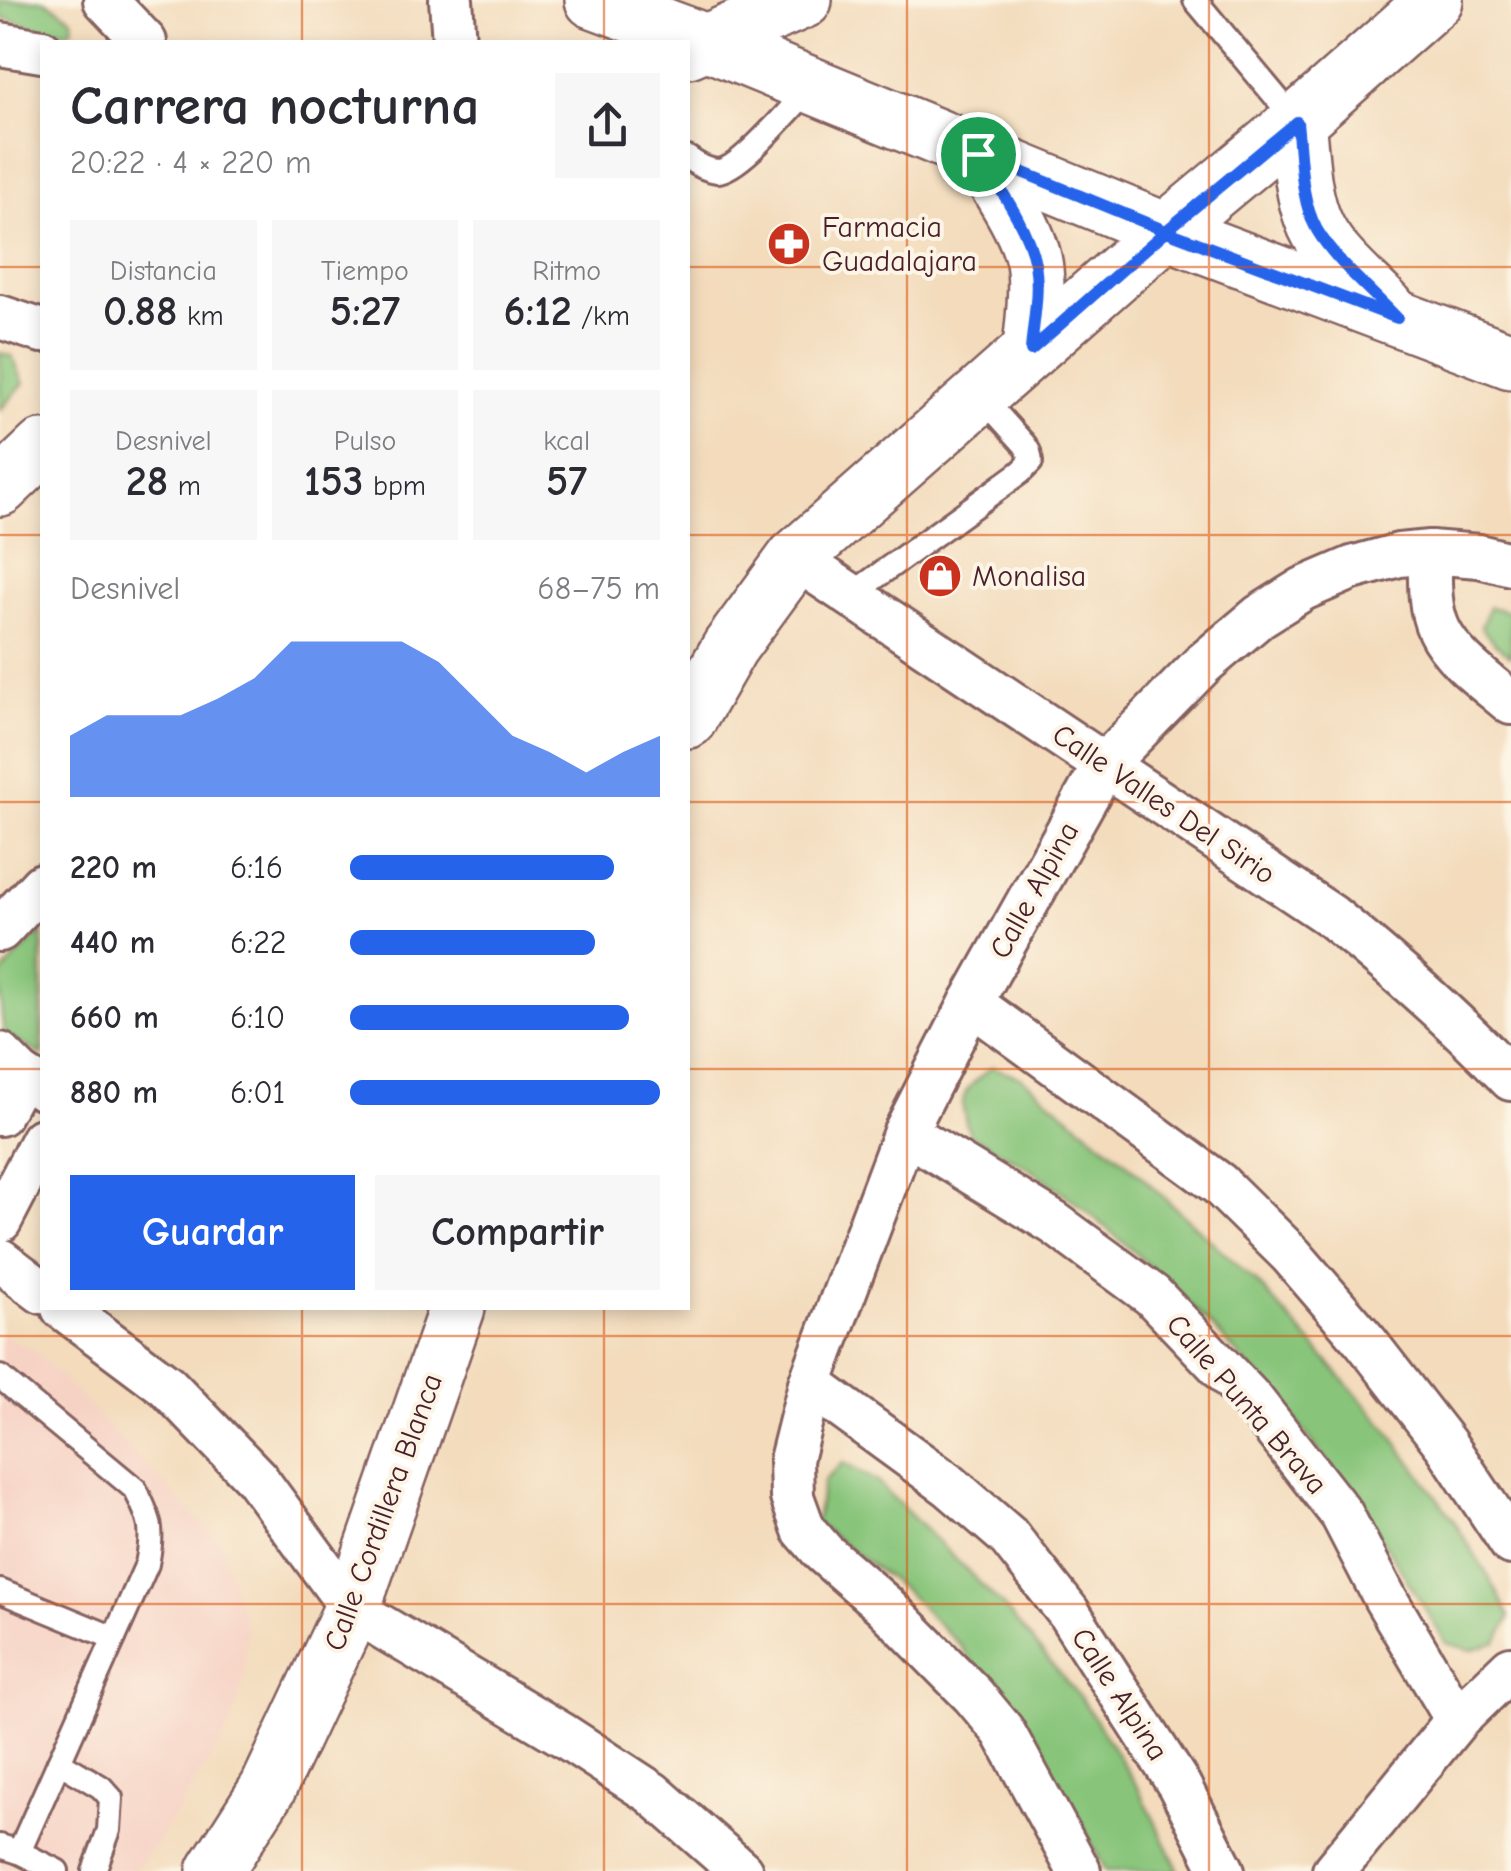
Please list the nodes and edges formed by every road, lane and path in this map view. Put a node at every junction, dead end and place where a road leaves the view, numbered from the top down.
1 (105, 0) edge
2 (451, 0) edge
3 (593, 0) edge
4 (804, 0) edge
5 (1195, 0) edge
6 (1435, 0) edge
7 (139, 40) edge
8 (454, 40) edge
9 (683, 40) edge
10 (0, 44) edge
11 (697, 46) edge
12 (40, 52) edge
13 (812, 86) junction
14 (1297, 122) junction
15 (978, 154) junction
16 (690, 159) edge
17 (1166, 231) junction
18 (0, 317) edge
19 (1397, 318) junction
20 (40, 330) edge
21 (1031, 350) junction
22 (1511, 361) edge
23 (980, 394) junction
24 (40, 450) edge
25 (0, 488) edge
26 (1430, 552) junction
27 (796, 558) junction
28 (1511, 564) edge
29 (852, 595) junction
30 (1511, 703) edge
31 (690, 717) edge
32 (1105, 764) junction
33 (40, 887) edge
34 (0, 930) edge
35 (971, 1003) junction
36 (21, 1072) edge
37 (1511, 1078) edge
38 (0, 1114) edge
39 (905, 1132) junction
40 (40, 1144) edge
41 (0, 1221) edge
42 (0, 1260) edge
43 (40, 1290) edge
44 (66, 1310) edge
45 (455, 1310) edge
46 (0, 1377) edge
47 (810, 1384) junction
48 (1511, 1543) edge
49 (0, 1591) edge
50 (352, 1609) junction
51 (114, 1638) junction
52 (1511, 1668) edge
53 (1457, 1720) junction
54 (59, 1762) junction
55 (9, 1849) edge
56 (57, 1871) edge
57 (94, 1871) edge
58 (216, 1871) edge
59 (741, 1871) edge
60 (1080, 1871) edge
61 (1223, 1871) edge
62 (1334, 1871) edge

1 - 7 street
2 - 8 street
3 - 9 street
4 - 11 street
5 - 14 lane
6 - 14 street
10 - 12 street
11 - 13 street
13 - 15 street
13 - 16 lane
14 - 17 street
14 - 19 street
15 - 17 street
15 - 21 street
17 - 19 street
17 - 21 street
18 - 20 street
19 - 22 street
21 - 23 street
23 - 27 street
23 - 29 lane
24 - 25 street
26 - 28 street, Calle Alpina
26 - 30 street
26 - 32 street, Calle Alpina
27 - 29 street, Calle Valles Del Sirio
27 - 31 street
29 - 32 street, Calle Valles Del Sirio
32 - 35 street, Calle Alpina
32 - 37 street, Calle Valles Del Sirio
33 - 34 street
35 - 39 street, Calle Alpina
35 - 48 street
36 - 38 street
39 - 47 street, Calle Alpina
39 - 53 street, Calle Punta Brava
40 - 41 street
42 - 43 street
44 - 50 street
45 - 50 street, Calle Cordillera Blanca
46 - 51 lane
47 - 60 street, Calle Alpina
47 - 61 street, Calle Alpina
49 - 51 lane
50 - 58 street, Calle Cordillera Blanca
50 - 59 street
51 - 54 lane
52 - 53 street
53 - 62 street
54 - 55 lane
54 - 57 lane
55 - 56 lane

